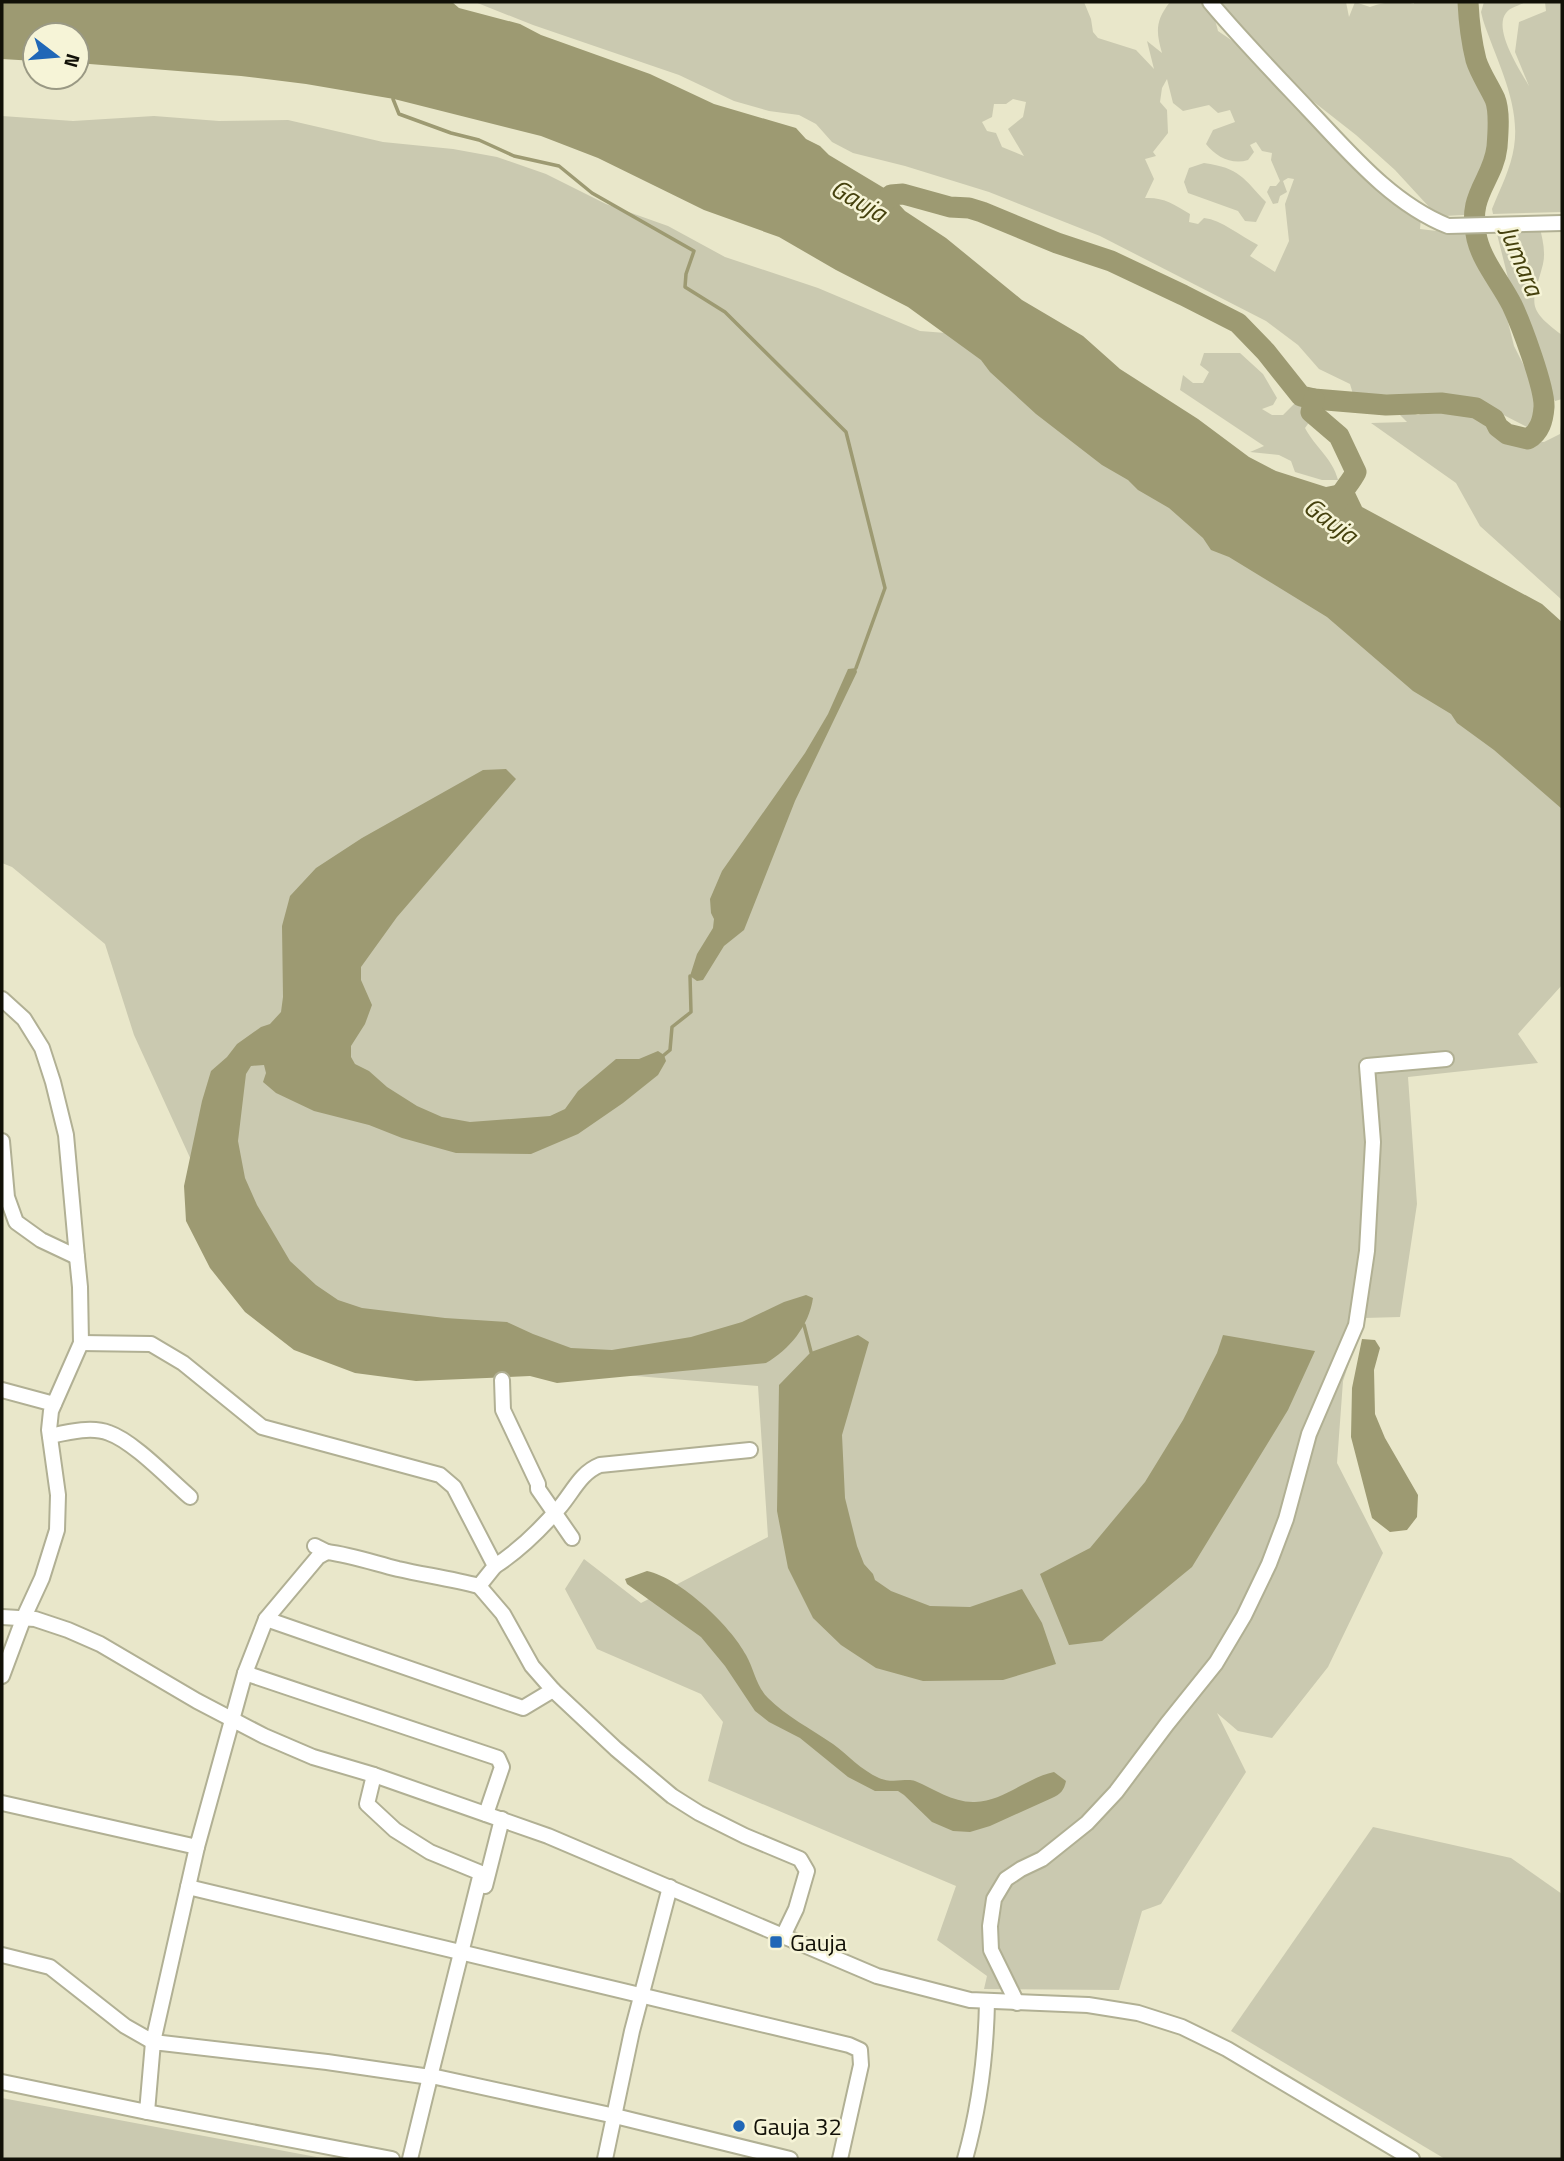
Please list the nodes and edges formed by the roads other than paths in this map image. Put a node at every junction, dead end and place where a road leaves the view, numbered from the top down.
1 (1210, 2) edge
2 (1562, 223) edge
3 (2, 999) edge
4 (1446, 1059) dead end
5 (2, 1140) edge
6 (77, 1257) junction
7 (81, 1343) junction
8 (502, 1380) dead end
9 (2, 1390) edge
10 (54, 1404) junction
11 (50, 1436) junction
12 (750, 1450) dead end
13 (190, 1497) dead end
14 (554, 1512) junction
15 (572, 1538) dead end
16 (495, 1566) junction
17 (479, 1586) junction
18 (2, 1617) edge
19 (24, 1617) junction
20 (265, 1619) junction
21 (245, 1673) junction
22 (2, 1676) edge
23 (553, 1690) junction
24 (233, 1719) junction
25 (374, 1775) junction
26 (2, 1803) edge
27 (486, 1814) junction
28 (502, 1819) junction
29 (197, 1847) junction
30 (188, 1887) junction
31 (670, 1887) junction
32 (783, 1936) junction
33 (464, 1954) junction
34 (2, 1955) edge
35 (641, 1996) junction
36 (987, 2002) junction
37 (1017, 2003) junction
38 (153, 2042) junction
39 (433, 2077) junction
40 (2, 2082) edge
41 (147, 2112) junction
42 (615, 2116) junction
43 (392, 2159) edge
44 (410, 2159) edge
45 (416, 2159) edge
46 (605, 2159) edge
47 (790, 2159) edge
48 (839, 2159) edge
49 (965, 2159) edge
50 (1412, 2159) edge

1 - 2 street
3 - 6 street
4 - 37 street
5 - 6 street
6 - 7 street
7 - 10 street
7 - 16 street
8 - 14 street
9 - 10 street
10 - 11 street
11 - 13 street
11 - 19 street
12 - 14 street
14 - 15 street
14 - 16 street
16 - 17 street
17 - 20 street
17 - 23 street
18 - 19 street
19 - 22 street
19 - 24 street
20 - 21 street
20 - 23 street
21 - 24 street
21 - 27 street
23 - 32 street
24 - 25 street
24 - 29 street
25 - 27 street
25 - 33 street
26 - 29 street
27 - 28 street
28 - 31 street
28 - 33 street
29 - 30 street
30 - 33 street
30 - 38 street
31 - 32 street
31 - 35 street
32 - 36 street
33 - 35 street
33 - 39 street
34 - 38 street
35 - 42 street
35 - 48 street
36 - 37 street
36 - 49 street
37 - 50 street
38 - 39 street
38 - 41 street
39 - 42 street
39 - 44 street
39 - 45 street
40 - 41 street
41 - 43 street
42 - 46 street
42 - 47 street

